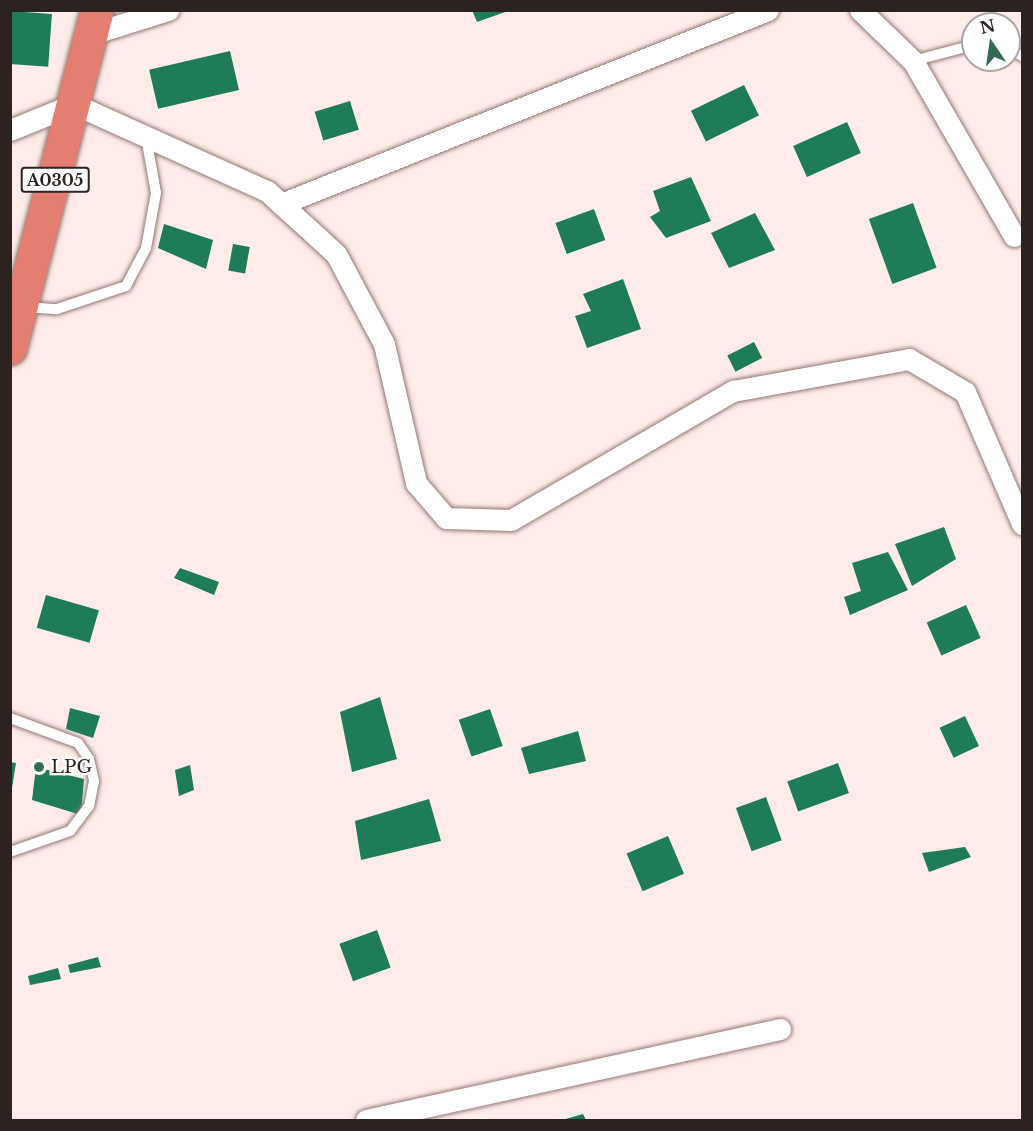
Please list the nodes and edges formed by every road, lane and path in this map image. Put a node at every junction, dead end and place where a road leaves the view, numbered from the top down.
1 (168, 10) edge
2 (768, 10) edge
3 (860, 10) edge
4 (94, 22) edge
5 (961, 48) edge
6 (913, 61) junction
7 (74, 104) junction
8 (10, 130) edge
9 (146, 136) junction
10 (281, 204) junction
11 (1014, 236) dead end
12 (17, 308) edge
13 (10, 348) edge
14 (1023, 524) edge
15 (10, 718) edge
16 (10, 852) edge
17 (780, 1029) dead end
18 (366, 1120) edge

1 - 4 street
2 - 10 street
3 - 6 street
4 - 7 highway, A0305
5 - 6 lane
6 - 11 street
7 - 8 street
7 - 9 street
7 - 12 highway, A0305
9 - 10 street
9 - 12 lane
10 - 14 street
12 - 13 highway, A0305
15 - 16 lane
17 - 18 street

